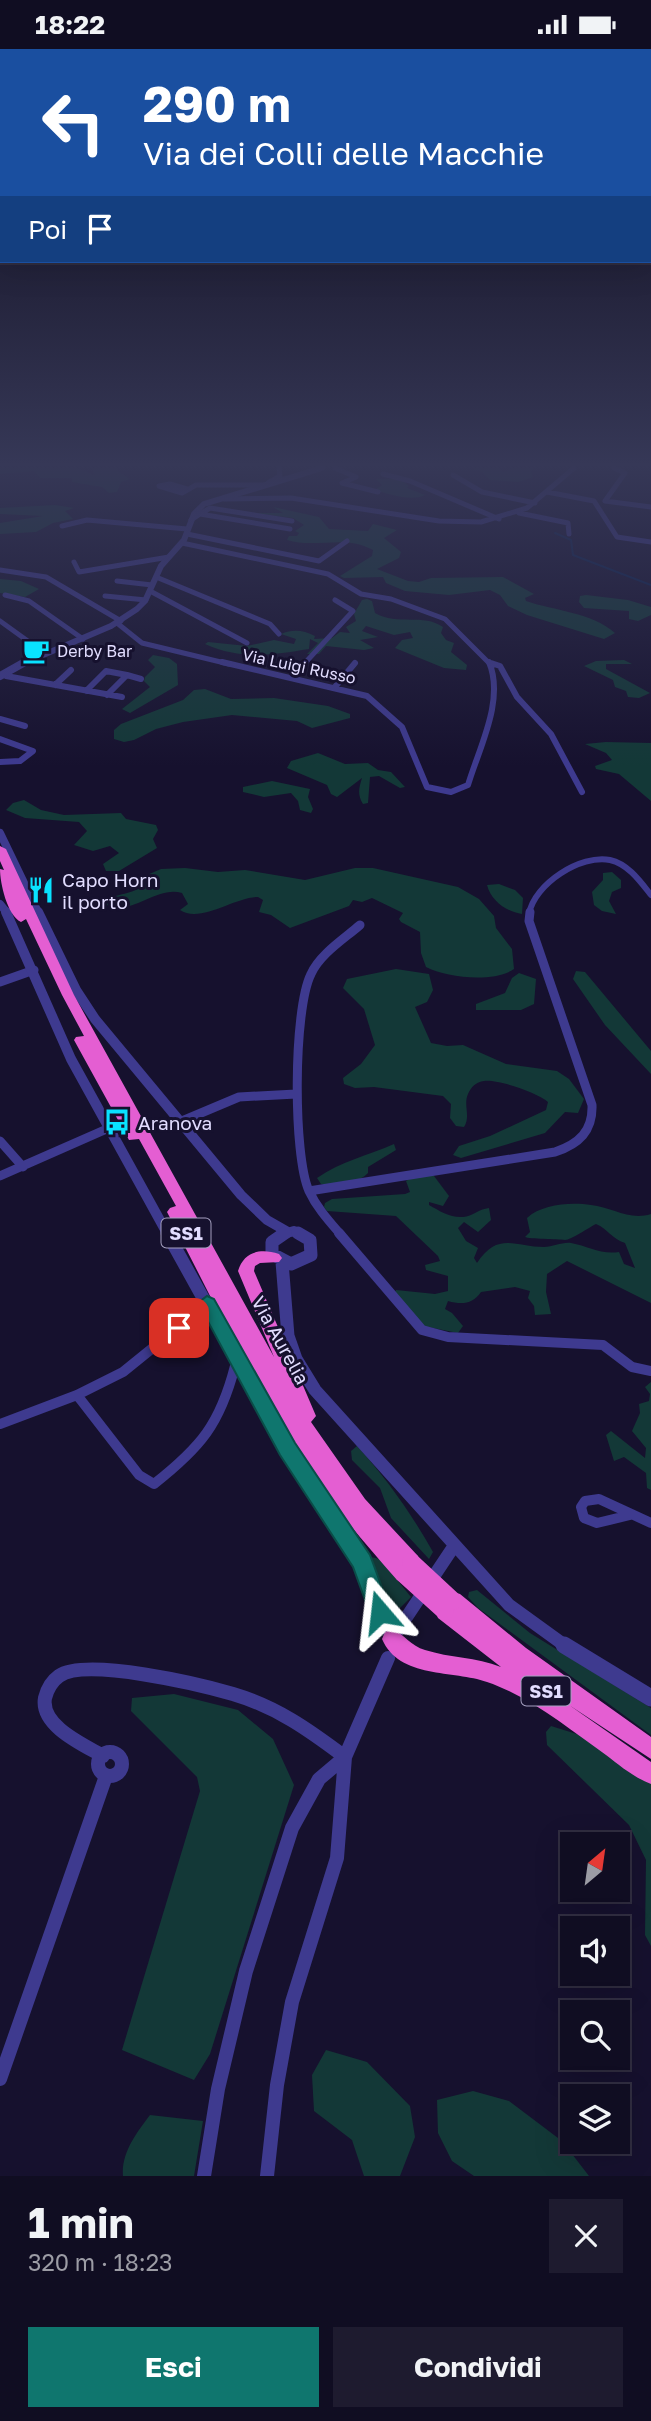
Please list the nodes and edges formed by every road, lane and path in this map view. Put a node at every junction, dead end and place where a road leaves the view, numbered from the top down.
1 (77, 567) edge
2 (107, 567) edge
3 (162, 567) edge
4 (298, 567) edge
5 (0, 570) edge
6 (156, 577) junction
7 (117, 581) dead end
8 (151, 588) junction
9 (5, 596) dead end
10 (105, 596) dead end
11 (146, 600) junction
12 (335, 600) dead end
13 (0, 621) edge
14 (119, 625) junction
15 (279, 634) dead end
16 (83, 639) junction
17 (247, 643) dead end
18 (64, 646) junction
19 (43, 652) junction
20 (355, 663) dead end
21 (491, 663) junction
22 (71, 670) dead end
23 (127, 675) junction
24 (2, 677) edge
25 (141, 678) dead end
26 (291, 678) junction
27 (55, 685) junction
28 (335, 687) junction
29 (86, 691) junction
30 (107, 695) junction
31 (122, 697) dead end
32 (0, 719) edge
33 (25, 726) dead end
34 (0, 739) edge
35 (0, 762) edge
36 (582, 792) dead end
37 (0, 833) edge
38 (0, 849) edge
39 (0, 872) edge
40 (0, 883) edge
41 (651, 895) edge
42 (8, 905) edge
43 (360, 925) dead end
44 (34, 970) junction
45 (0, 982) edge
46 (296, 1094) junction
47 (182, 1121) junction
48 (109, 1128) junction
49 (0, 1141) edge
50 (23, 1167) junction
51 (0, 1176) edge
52 (309, 1191) junction
53 (258, 1213) junction
54 (288, 1232) junction
55 (276, 1254) junction
56 (302, 1262) junction
57 (207, 1304) junction
58 (284, 1305) junction
59 (239, 1363) junction
60 (651, 1371) edge
61 (77, 1395) junction
62 (0, 1424) edge
63 (359, 1505) junction
64 (630, 1515) dead end
65 (651, 1523) edge
66 (454, 1546) junction
67 (408, 1568) junction
68 (449, 1606) junction
69 (390, 1648) junction
70 (651, 1698) edge
71 (651, 1749) edge
72 (103, 1756) junction
73 (345, 1757) junction
74 (651, 1767) edge
75 (651, 1774) edge
76 (106, 1776) junction
77 (0, 2078) edge
78 (204, 2176) edge
79 (267, 2176) edge

1 - 2 street
3 - 6 street
4 - 21 street
5 - 14 street, Via Luigi Russo
6 - 8 street
6 - 15 street
7 - 8 street
8 - 11 street
8 - 17 street
9 - 16 street
10 - 11 street
11 - 14 street
12 - 26 street
13 - 19 street
14 - 16 street
14 - 26 street, Via Luigi Russo
16 - 18 street
18 - 19 street
18 - 24 street
19 - 24 street
20 - 28 street
21 - 28 street, Via Luigi Russo
21 - 36 street
22 - 27 street
23 - 25 street
23 - 29 street
23 - 30 street
24 - 27 street
26 - 28 street, Via Luigi Russo
27 - 29 street
29 - 30 street
30 - 31 street
32 - 33 street
34 - 35 street
37 - 47 street
38 - 63 highway, Via Aurelia / SS1
39 - 42 highway, Via Aurelia / SS1
40 - 42 highway
41 - 52 street
42 - 44 street
42 - 67 highway, Via Aurelia / SS1
43 - 46 street
44 - 45 street
44 - 48 street
46 - 47 street
46 - 52 street
47 - 53 street
48 - 50 street
48 - 57 street
49 - 50 street
50 - 51 street
52 - 60 street
53 - 54 street
53 - 55 street
54 - 55 street
54 - 56 street
55 - 56 street
55 - 58 street
55 - 63 highway
56 - 58 street
57 - 59 street
57 - 61 street
58 - 66 street
59 - 61 street
59 - 69 street
61 - 62 street
63 - 67 highway, Via Aurelia / SS1
64 - 65 street
66 - 69 street
66 - 70 street
67 - 68 highway, Via Aurelia / SS1, bridge
68 - 71 highway, Via Aurelia / SS1
68 - 74 highway, Via Aurelia / SS1
69 - 73 street
69 - 75 highway
72 - 73 street
72 - 76 street
72 - 76 street
73 - 78 street
73 - 79 street
76 - 77 street

